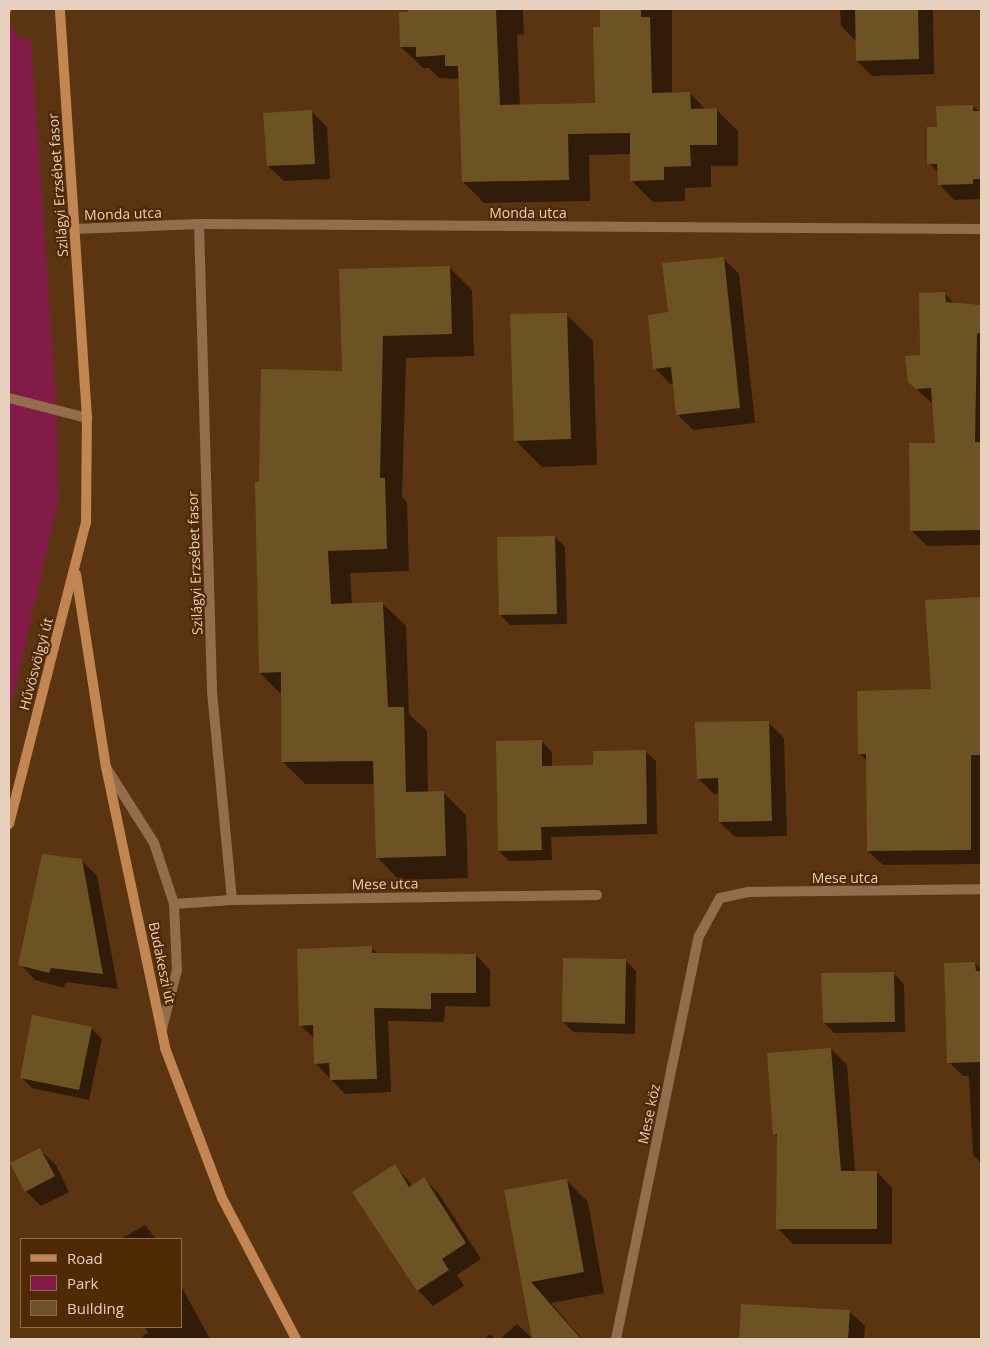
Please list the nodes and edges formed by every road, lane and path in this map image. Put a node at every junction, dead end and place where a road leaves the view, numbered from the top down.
1 (60, 9) edge
2 (199, 224) junction
3 (75, 229) junction
4 (981, 229) edge
5 (9, 398) edge
6 (87, 418) junction
7 (75, 568) junction
8 (106, 767) junction
9 (9, 824) edge
10 (978, 891) edge
11 (597, 895) dead end
12 (720, 898) joint
13 (232, 900) junction
14 (174, 904) junction
15 (162, 1029) junction
16 (296, 1339) edge
17 (616, 1339) edge

1 - 3 main road, Szilágyi Erzsébet fasor
2 - 3 street, Monda utca
2 - 4 street, Monda utca
2 - 13 street, Szilágyi Erzsébet fasor
3 - 6 main road, Szilágyi Erzsébet fasor
5 - 6 street
6 - 7 main road, Szilágyi Erzsébet fasor
7 - 8 main road, Budakeszi út
7 - 9 main road, Hűvösvölgyi út
8 - 14 street
8 - 15 main road, Budakeszi út
10 - 12 street, Mese utca
11 - 13 street, Mese utca
12 - 17 street, Mese köz
13 - 14 street, Mese utca
14 - 15 street
15 - 16 main road, Budakeszi út

